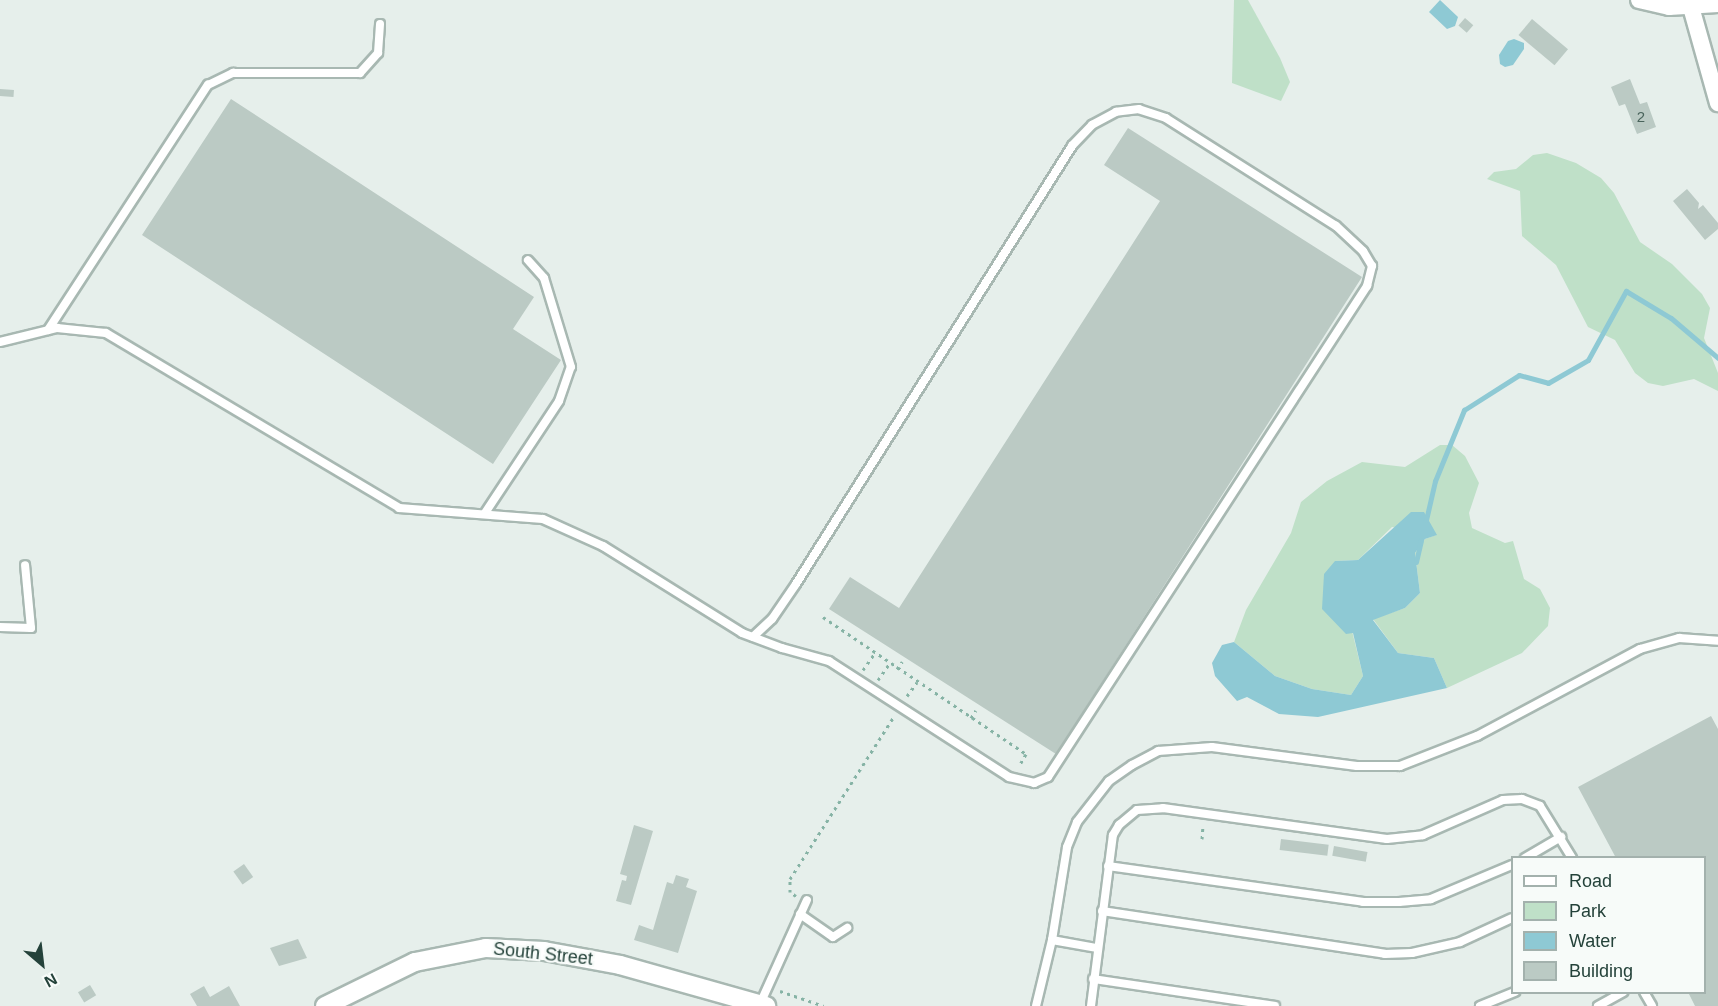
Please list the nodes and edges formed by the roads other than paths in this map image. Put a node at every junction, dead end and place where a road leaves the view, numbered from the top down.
1 (1640, 0) edge
2 (1718, 4) edge
3 (1691, 8) junction
4 (380, 24) dead end
5 (1718, 103) edge
6 (528, 260) dead end
7 (48, 330) junction
8 (0, 342) edge
9 (485, 513) junction
10 (25, 565) dead end
11 (0, 627) edge
12 (753, 637) junction
13 (1718, 641) edge
14 (1561, 837) junction
15 (1529, 856) edge
16 (1571, 856) edge
17 (1511, 864) edge
18 (1108, 866) junction
19 (802, 898) road end
20 (1102, 911) junction
21 (800, 914) junction
22 (1511, 918) edge
23 (847, 928) dead end
24 (1052, 939) junction
25 (1098, 948) junction
26 (1093, 979) junction
27 (1512, 994) edge
28 (1621, 994) edge
29 (763, 1005) edge
30 (325, 1006) edge
31 (1036, 1006) edge
32 (1091, 1006) edge
33 (1275, 1006) edge
34 (1480, 1006) edge
35 (1598, 1006) edge

1 - 3 street
2 - 3 street
3 - 5 street
4 - 7 lane
6 - 9 lane
7 - 8 lane
7 - 9 lane
9 - 12 lane
10 - 11 lane
12 - 12 lane
13 - 24 lane
14 - 15 lane
14 - 16 lane
14 - 18 lane
17 - 18 lane
18 - 20 lane
19 - 21 lane
20 - 22 lane
20 - 25 lane
21 - 23 lane
21 - 29 lane
24 - 25 lane
24 - 31 lane
25 - 26 lane
26 - 32 lane
26 - 33 lane
27 - 34 lane
28 - 35 lane
29 - 30 street, South Street

